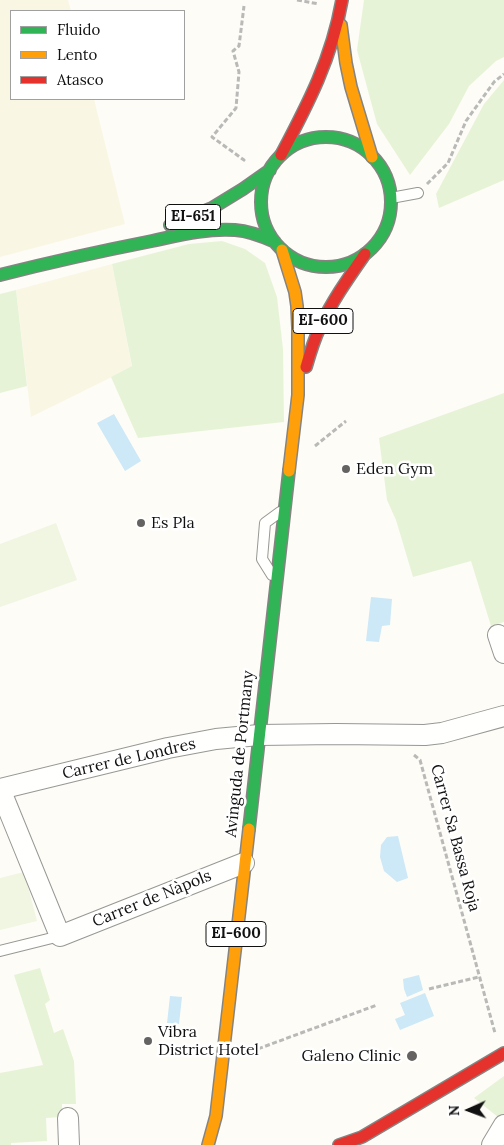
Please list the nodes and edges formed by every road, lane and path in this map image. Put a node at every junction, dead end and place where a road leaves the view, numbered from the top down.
1 (342, 0) edge
2 (244, 6) dead end
3 (340, 12) junction
4 (504, 74) edge
5 (239, 156) dead end
6 (281, 156) junction
7 (372, 157) junction
8 (270, 170) junction
9 (418, 193) joint
10 (391, 198) junction
11 (279, 246) junction
12 (108, 249) junction
13 (365, 254) junction
14 (0, 275) edge
15 (298, 395) junction
16 (346, 421) dead end
17 (291, 454) junction
18 (284, 509) junction
19 (276, 582) junction
20 (498, 634) dead end
21 (504, 654) edge
22 (504, 716) edge
23 (258, 735) junction
24 (410, 752) dead end
25 (0, 789) edge
26 (244, 863) junction
27 (60, 936) junction
28 (0, 951) edge
29 (480, 977) junction
30 (429, 989) dead end
31 (377, 1005) dead end
32 (502, 1054) edge
33 (239, 1056) dead end
34 (216, 1116) junction
35 (68, 1118) dead end
36 (504, 1125) edge
37 (358, 1141) edge
38 (221, 1143) dead end
39 (69, 1145) edge
40 (208, 1145) edge
41 (339, 1145) edge
42 (492, 1145) edge

1 - 3 main road, EI-600
2 - 5 path
3 - 6 main road, EI-600
3 - 7 main road, EI-600
4 - 9 path
6 - 7 main road, EI-600
6 - 8 main road, EI-600
7 - 10 main road, EI-600
8 - 11 main road, EI-600
8 - 12 main road, EI-651
9 - 10 lane
10 - 13 main road, EI-600
11 - 12 main road, EI-651
11 - 13 main road, EI-600
11 - 15 main road, Avinguda de Portmany / EI-600
12 - 14 main road, EI-651
13 - 15 main road, Avinguda de Portmany / EI-600
15 - 17 main road, Avinguda de Portmany / EI-600
16 - 17 path
17 - 18 main road, Avinguda de Portmany / EI-600
18 - 19 main road, Avinguda de Portmany / EI-600
18 - 19 lane
19 - 23 main road, Avinguda de Portmany / EI-600
20 - 21 street
22 - 23 street, Carrer de Londres
23 - 25 street, Carrer de Londres
23 - 26 main road, Avinguda de Portmany / EI-600
24 - 29 path, Carrer Sa Bassa Roja
25 - 27 street
26 - 27 street, Carrer de Nàpols
26 - 34 main road, Avinguda de Portmany / EI-600
27 - 28 lane
29 - 30 path
29 - 32 path, Carrer Sa Bassa Roja
31 - 33 path
32 - 37 main road
34 - 38 main road, Avinguda de Portmany / EI-600
34 - 40 main road, Avinguda de Portmany / EI-600
35 - 39 street
36 - 42 street
37 - 41 main road

